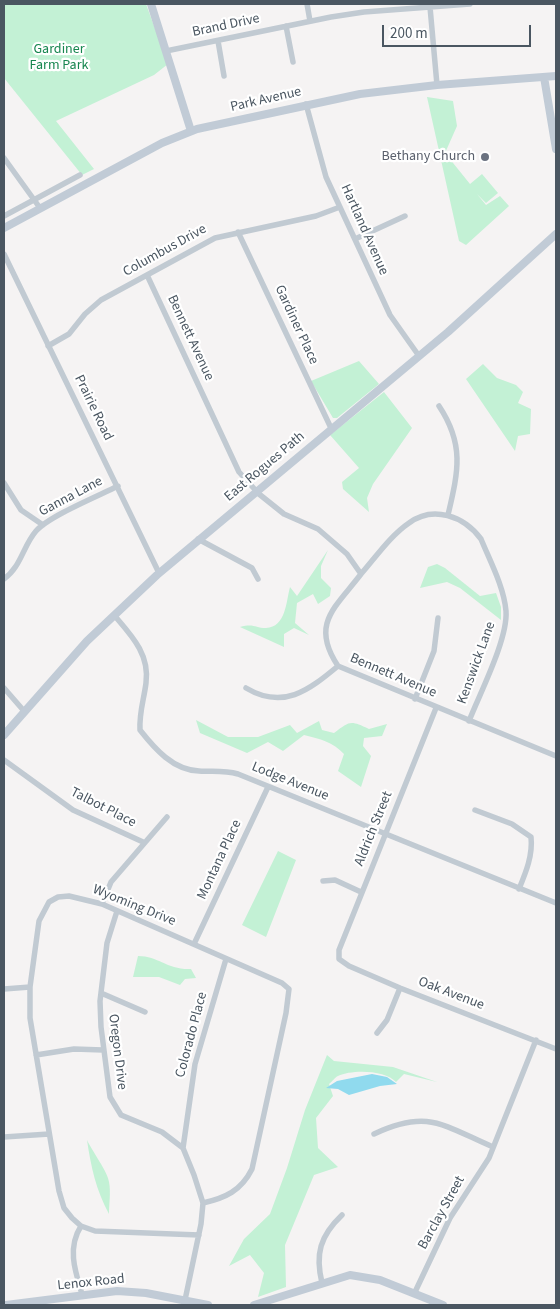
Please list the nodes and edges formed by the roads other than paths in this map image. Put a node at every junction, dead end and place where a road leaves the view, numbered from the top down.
1 (151, 4) edge
2 (306, 4) edge
3 (470, 4) edge
4 (430, 7) junction
5 (310, 21) junction
6 (286, 26) junction
7 (218, 41) junction
8 (166, 51) junction
9 (293, 62) dead end
10 (224, 76) dead end
11 (556, 76) edge
12 (544, 77) junction
13 (437, 85) junction
14 (306, 104) junction
15 (191, 131) junction
16 (556, 145) edge
17 (4, 158) edge
18 (80, 175) dead end
19 (35, 199) junction
20 (340, 207) junction
21 (40, 208) junction
22 (4, 216) edge
23 (405, 216) dead end
24 (4, 228) edge
25 (238, 232) junction
26 (556, 234) edge
27 (355, 240) junction
28 (553, 240) edge
29 (4, 254) edge
30 (147, 275) junction
31 (48, 346) junction
32 (419, 356) junction
33 (439, 406) dead end
34 (331, 428) junction
35 (4, 483) edge
36 (118, 486) junction
37 (256, 491) junction
38 (448, 515) junction
39 (43, 525) junction
40 (198, 539) junction
41 (159, 573) junction
42 (361, 574) junction
43 (258, 578) dead end
44 (4, 579) edge
45 (114, 615) junction
46 (438, 618) dead end
47 (338, 666) junction
48 (4, 688) edge
49 (246, 688) dead end
50 (415, 699) junction
51 (436, 708) junction
52 (24, 712) junction
53 (469, 720) junction
54 (4, 735) edge
55 (556, 756) edge
56 (4, 760) edge
57 (268, 787) junction
58 (475, 810) dead end
59 (167, 817) dead end
60 (387, 834) junction
61 (143, 842) junction
62 (323, 881) dead end
63 (520, 889) junction
64 (361, 892) junction
65 (556, 903) edge
66 (102, 904) junction
67 (117, 912) junction
68 (194, 944) junction
69 (226, 959) junction
70 (339, 959) joint
71 (30, 987) junction
72 (400, 988) junction
73 (4, 990) edge
74 (100, 993) junction
75 (145, 1012) dead end
76 (377, 1033) dead end
77 (536, 1040) junction
78 (556, 1049) edge
79 (104, 1050) junction
80 (36, 1055) junction
81 (49, 1134) junction
82 (374, 1134) dead end
83 (4, 1137) edge
84 (493, 1147) junction
85 (183, 1148) junction
86 (203, 1203) junction
87 (342, 1215) dead end
88 (81, 1226) junction
89 (199, 1235) junction
90 (322, 1283) junction
91 (415, 1292) junction
92 (82, 1294) junction
93 (185, 1300) junction
94 (68, 1301) edge
95 (6, 1305) edge
96 (208, 1305) edge
97 (254, 1305) edge
98 (443, 1305) edge

1 - 8 street
2 - 5 street
3 - 4 street, Brand Drive
4 - 5 street, Brand Drive
4 - 13 street
5 - 6 street, Brand Drive
6 - 7 street, Brand Drive
6 - 9 street
7 - 8 street, Brand Drive
7 - 10 street
8 - 15 street
11 - 12 street, Park Avenue
12 - 13 street, Park Avenue
12 - 16 street
13 - 14 street, Park Avenue
14 - 15 street, Park Avenue
14 - 20 street, Hartland Avenue
15 - 21 street, Park Avenue
17 - 19 street
18 - 19 street
19 - 21 street
19 - 22 street
20 - 25 street, Columbus Drive
20 - 27 street, Hartland Avenue
21 - 24 street, Park Avenue
23 - 27 street
25 - 30 street, Columbus Drive
25 - 34 street, Gardiner Place
26 - 28 street, East Rogues Path
27 - 32 street, Hartland Avenue
28 - 32 street, East Rogues Path
29 - 31 street, Prairie Road
30 - 31 street, Columbus Drive
30 - 37 street, Bennett Avenue
31 - 36 street, Prairie Road
32 - 34 street, East Rogues Path
33 - 38 street
34 - 37 street, East Rogues Path
35 - 39 street
36 - 39 street, Ganna Lane
36 - 41 street, Prairie Road
37 - 40 street, East Rogues Path
37 - 42 street, Bennett Avenue
38 - 42 street
38 - 53 street, Kenswick Lane
39 - 44 street, Ganna Lane
40 - 41 street, East Rogues Path
40 - 43 street
41 - 45 street, East Rogues Path
42 - 47 street, Bennett Avenue
45 - 52 street, East Rogues Path
45 - 57 street, Lodge Avenue
46 - 50 street
47 - 49 street
47 - 50 street, Bennett Avenue
48 - 52 street
50 - 51 street, Bennett Avenue
51 - 53 street, Bennett Avenue
51 - 60 street, Aldrich Street
52 - 54 street, East Rogues Path
53 - 55 street, Bennett Avenue
56 - 61 street, Talbot Place
57 - 60 street, Lodge Avenue
57 - 68 street, Montana Place
58 - 63 street
59 - 61 street
60 - 63 street, Lodge Avenue
60 - 64 street, Aldrich Street
61 - 66 street
62 - 64 street
63 - 65 street, Lodge Avenue
64 - 70 street, Aldrich Street
66 - 67 street, Wyoming Drive
66 - 71 street, Wyoming Drive
67 - 68 street, Wyoming Drive
67 - 74 street, Oregon Drive
68 - 69 street, Wyoming Drive
69 - 85 street, Colorado Place
69 - 86 street, Wyoming Drive
70 - 72 street, Oak Avenue
71 - 73 street
71 - 80 street, Wyoming Drive
72 - 76 street
72 - 77 street, Oak Avenue
74 - 75 street
74 - 79 street, Oregon Drive
77 - 78 street, Oak Avenue
77 - 84 street, Barclay Street
79 - 80 street
79 - 85 street, Oregon Drive
80 - 81 street, Wyoming Drive
81 - 83 street
81 - 88 street, Wyoming Drive
82 - 84 street
84 - 91 street, Barclay Street
85 - 86 street
86 - 89 street
87 - 90 street
88 - 89 street
88 - 92 street
89 - 93 street
90 - 91 street
90 - 97 street
91 - 98 street
92 - 93 street, Lenox Road
92 - 94 street, Lenox Road
93 - 96 street, Lenox Road
94 - 95 street, Lenox Road

